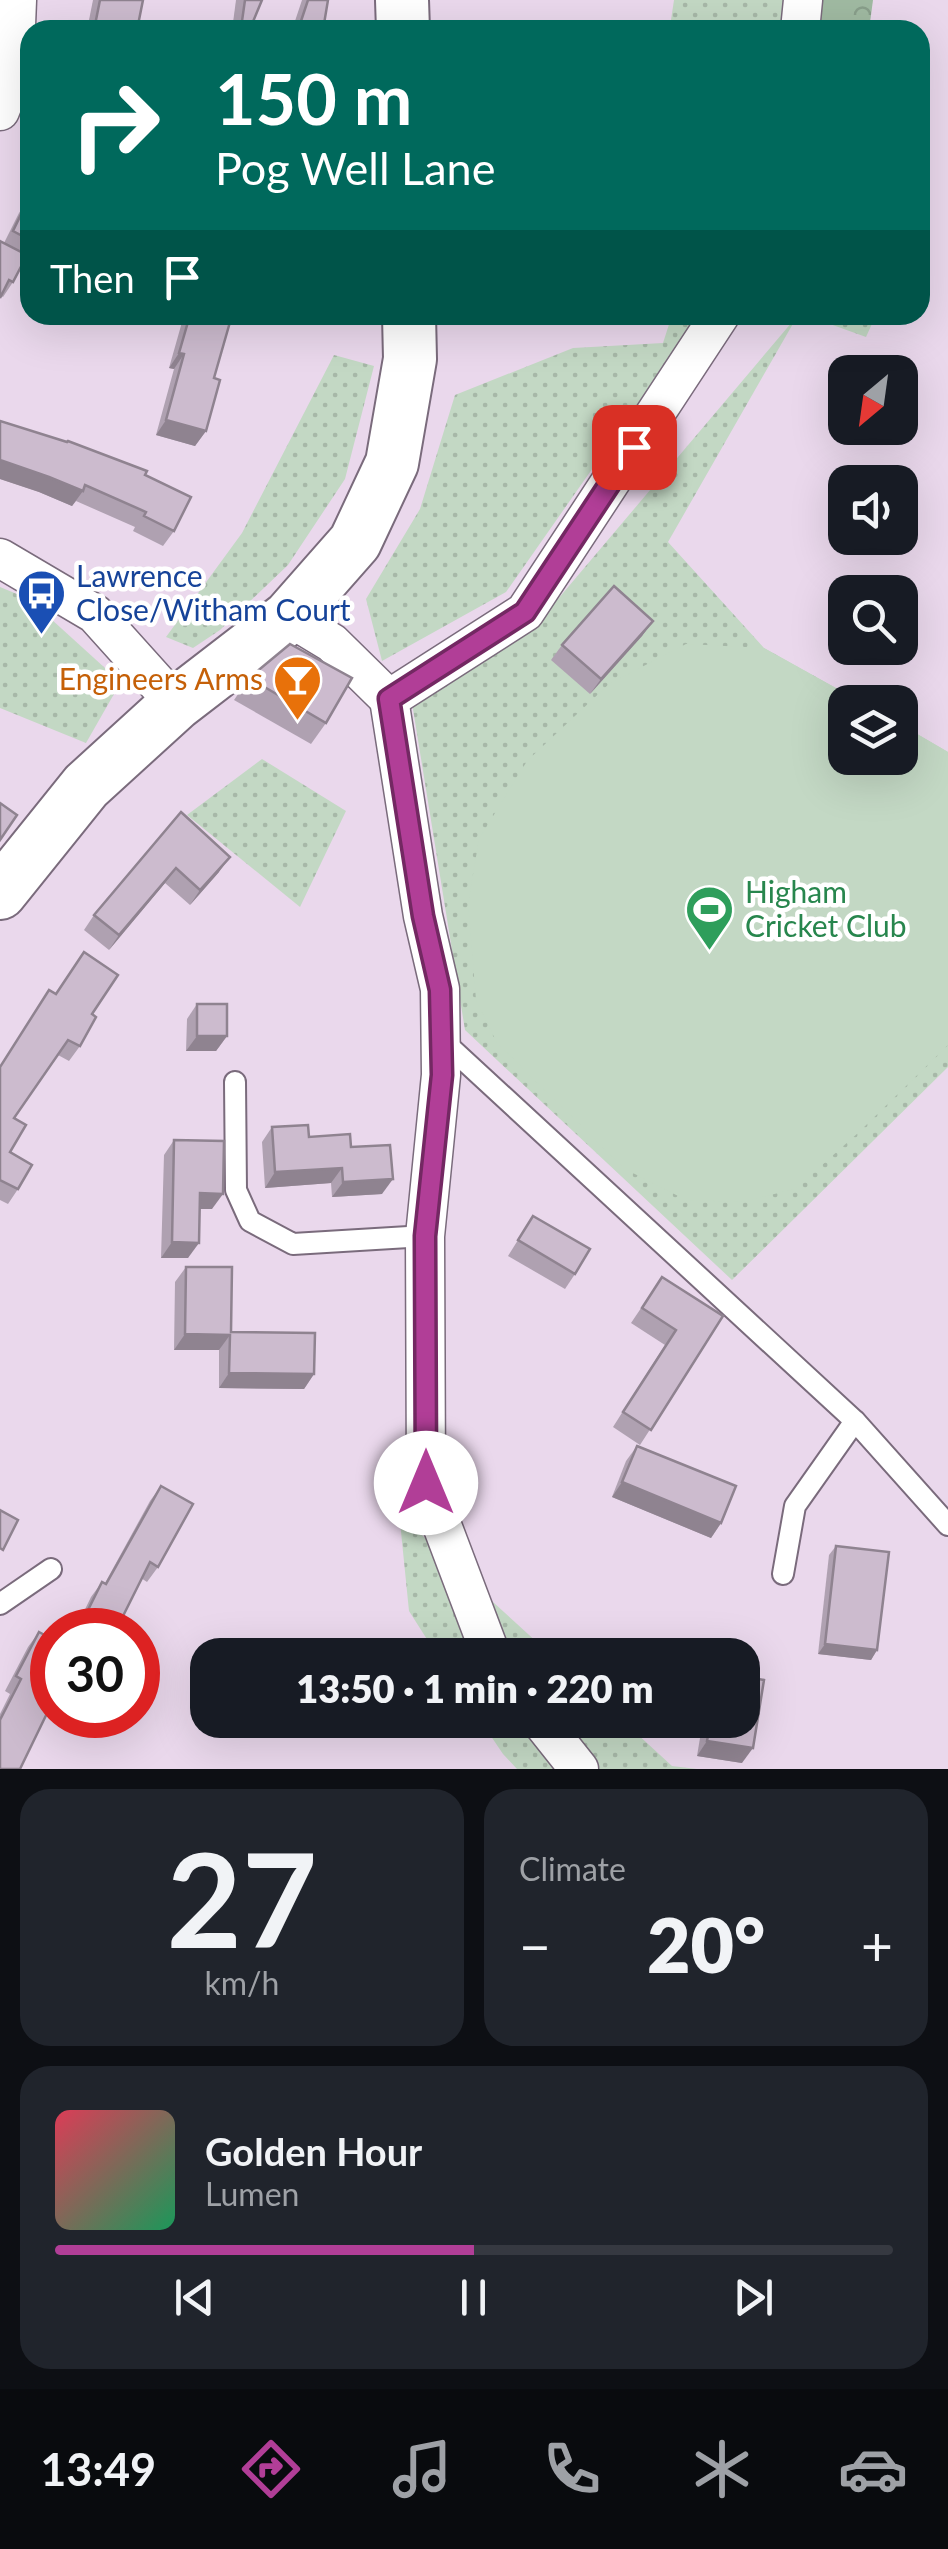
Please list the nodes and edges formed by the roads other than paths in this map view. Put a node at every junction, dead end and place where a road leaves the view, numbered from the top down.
1 (17, 0) edge
2 (0, 111) edge
3 (409, 325) edge
4 (713, 325) edge
5 (0, 558) edge
6 (289, 617) junction
7 (389, 699) junction
8 (176, 704) junction
9 (0, 893) edge
10 (442, 1040) junction
11 (235, 1082) dead end
12 (425, 1236) junction
13 (854, 1421) junction
14 (948, 1524) edge
15 (51, 1569) dead end
16 (783, 1574) dead end
17 (0, 1604) edge
18 (485, 1638) edge
19 (554, 1738) edge
20 (579, 1769) edge

1 - 2 street
3 - 6 street
4 - 7 street
5 - 8 street
6 - 7 street
6 - 8 street
7 - 10 street
8 - 9 street
10 - 12 street
10 - 13 lane
11 - 12 lane
12 - 18 street
13 - 14 lane
13 - 16 lane
15 - 17 lane
19 - 20 street

